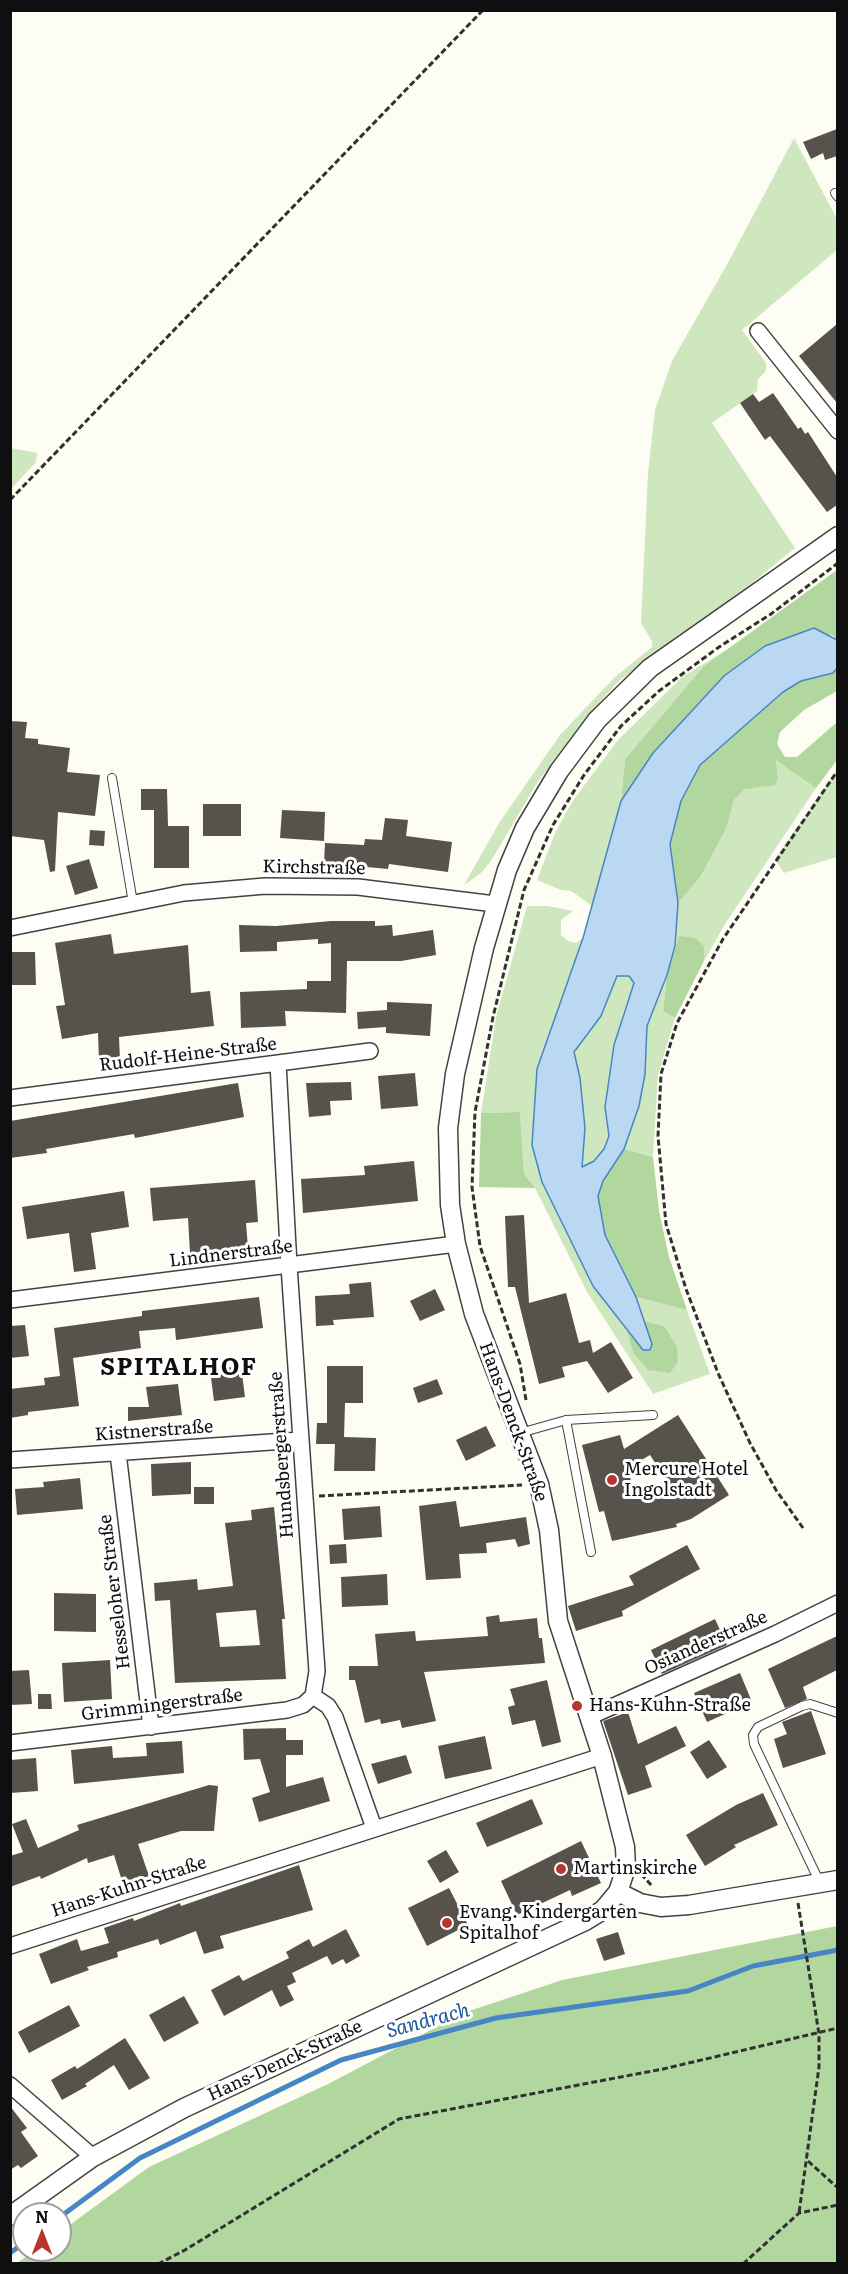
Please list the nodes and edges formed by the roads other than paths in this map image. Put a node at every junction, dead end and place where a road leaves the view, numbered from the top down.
1 (758, 331) dead end
2 (837, 431) edge
3 (837, 536) edge
4 (112, 778) dead end
5 (133, 903) junction
6 (495, 904) junction
7 (10, 928) edge
8 (370, 1051) dead end
9 (278, 1063) junction
10 (10, 1098) edge
11 (456, 1244) junction
12 (289, 1266) junction
13 (10, 1300) edge
14 (653, 1415) dead end
15 (566, 1420) junction
16 (527, 1431) junction
17 (300, 1440) junction
18 (118, 1453) junction
19 (10, 1460) edge
20 (591, 1552) dead end
21 (837, 1603) edge
22 (313, 1696) junction
23 (837, 1713) edge
24 (589, 1717) junction
25 (151, 1726) junction
26 (10, 1743) edge
27 (602, 1756) junction
28 (374, 1828) junction
29 (829, 1881) edge
30 (618, 1892) junction
31 (10, 1946) edge
32 (10, 2085) edge
33 (93, 2157) junction
34 (10, 2216) edge

1 - 2 street
3 - 6 street, Hans-Denck-Straße
4 - 5 lane
5 - 6 street, Kirchstraße
5 - 7 street, Kirchstraße
6 - 11 street, Hans-Denck-Straße
8 - 9 street, Rudolf-Heine-Straße
9 - 10 street, Rudolf-Heine-Straße
9 - 12 street, Hundsbergerstraße
11 - 12 street, Lindnerstraße
11 - 16 street, Hans-Denck-Straße
12 - 13 street, Lindnerstraße
12 - 17 street, Hundsbergerstraße
14 - 15 lane
15 - 16 lane
15 - 20 lane
16 - 24 street, Hans-Denck-Straße
17 - 18 street, Kistnerstraße
17 - 22 street, Hundsbergerstraße
18 - 19 street, Kistnerstraße
18 - 25 street, Hesseloher Straße
21 - 24 street, Osianderstraße
22 - 25 street, Grimmingerstraße
22 - 28 street
23 - 29 lane
24 - 27 street, Hans-Denck-Straße
25 - 26 street, Grimmingerstraße
27 - 28 street, Hans-Kuhn-Straße
27 - 30 street, Hans-Denck-Straße
28 - 31 street, Hans-Kuhn-Straße
29 - 30 street
30 - 33 street, Hans-Denck-Straße
32 - 33 street
33 - 34 street, Hans-Denck-Straße

